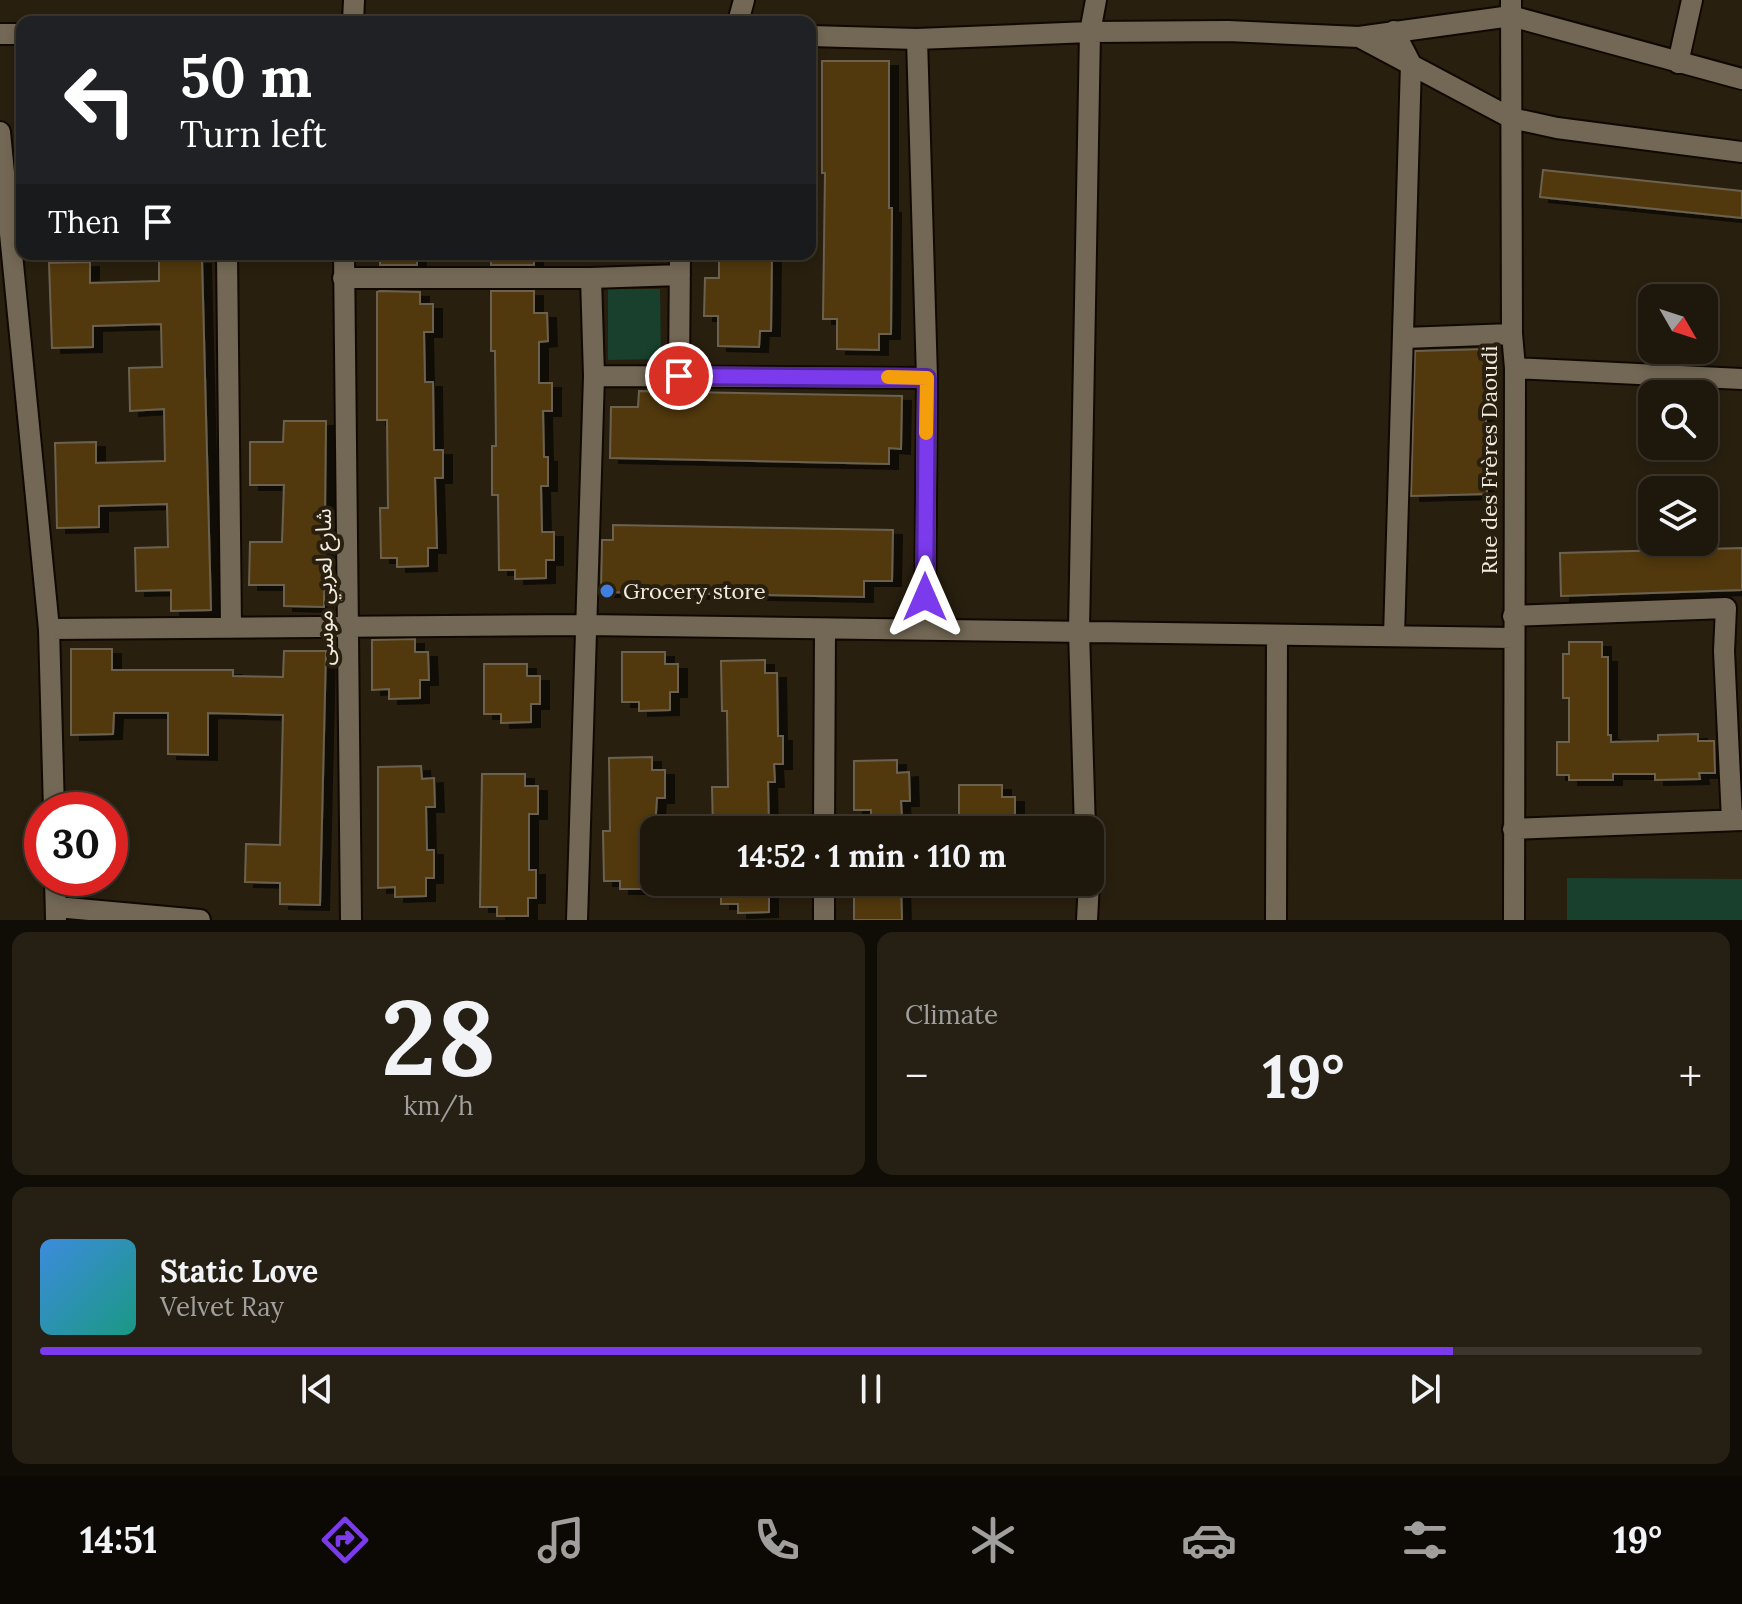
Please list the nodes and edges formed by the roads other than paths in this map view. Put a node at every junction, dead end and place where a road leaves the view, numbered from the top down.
1 (1096, 0) edge
2 (1692, 0) edge
3 (1511, 8) edge
4 (1394, 31) junction
5 (1090, 32) junction
6 (816, 36) edge
7 (1359, 37) junction
8 (917, 39) junction
9 (1678, 63) junction
10 (1411, 64) junction
11 (1742, 79) edge
12 (1511, 118) junction
13 (0, 132) edge
14 (1742, 152) edge
15 (16, 234) edge
16 (19, 260) edge
17 (227, 260) edge
18 (344, 260) edge
19 (680, 264) edge
20 (343, 278) junction
21 (591, 278) junction
22 (1512, 334) junction
23 (1404, 338) junction
24 (1515, 368) junction
25 (594, 376) junction
26 (679, 376) junction
27 (927, 378) junction
28 (1742, 379) edge
29 (1513, 616) junction
30 (349, 625) junction
31 (585, 625) junction
32 (231, 627) junction
33 (925, 628) junction
34 (49, 629) junction
35 (825, 630) junction
36 (1079, 631) junction
37 (1277, 635) junction
38 (1394, 636) junction
39 (1513, 638) junction
40 (54, 792) edge
41 (824, 816) edge
42 (1085, 816) edge
43 (1737, 820) edge
44 (1513, 829) junction
45 (824, 896) edge
46 (1088, 896) edge
47 (56, 914) edge
48 (200, 920) edge
49 (351, 920) edge
50 (577, 920) edge
51 (824, 920) edge
52 (1087, 920) edge
53 (1276, 920) edge
54 (1514, 920) edge

1 - 5 street
2 - 9 street
3 - 4 street
3 - 9 street
3 - 12 street, Rue des Frères Daoudi
4 - 7 street
4 - 10 street
5 - 7 street
5 - 8 street
5 - 36 street
6 - 8 street
7 - 10 street
8 - 27 street
9 - 11 street
10 - 12 street
10 - 23 street
12 - 14 street
12 - 22 street, Rue des Frères Daoudi
13 - 15 street
16 - 34 street
17 - 32 street
18 - 20 street, شارع لعربي موسى
19 - 21 street
19 - 26 street
20 - 21 street
20 - 30 street, شارع لعربي موسى
21 - 25 street
22 - 23 street
22 - 24 street, Rue des Frères Daoudi
23 - 38 street
24 - 28 street
24 - 29 street, Rue des Frères Daoudi
25 - 26 street
25 - 31 street
26 - 27 street
27 - 33 street
29 - 39 street, Rue des Frères Daoudi
29 - 43 street
30 - 31 street
30 - 32 street
30 - 49 street, شارع لعربي موسى
31 - 35 street
31 - 50 street
32 - 34 street
33 - 35 street
33 - 36 street
34 - 40 street
35 - 41 street
36 - 37 street
36 - 42 street
37 - 38 street
37 - 53 street
38 - 39 street
39 - 44 street, Rue des Frères Daoudi
43 - 44 street
44 - 54 street, Rue des Frères Daoudi
45 - 51 street
46 - 52 street
47 - 48 street

